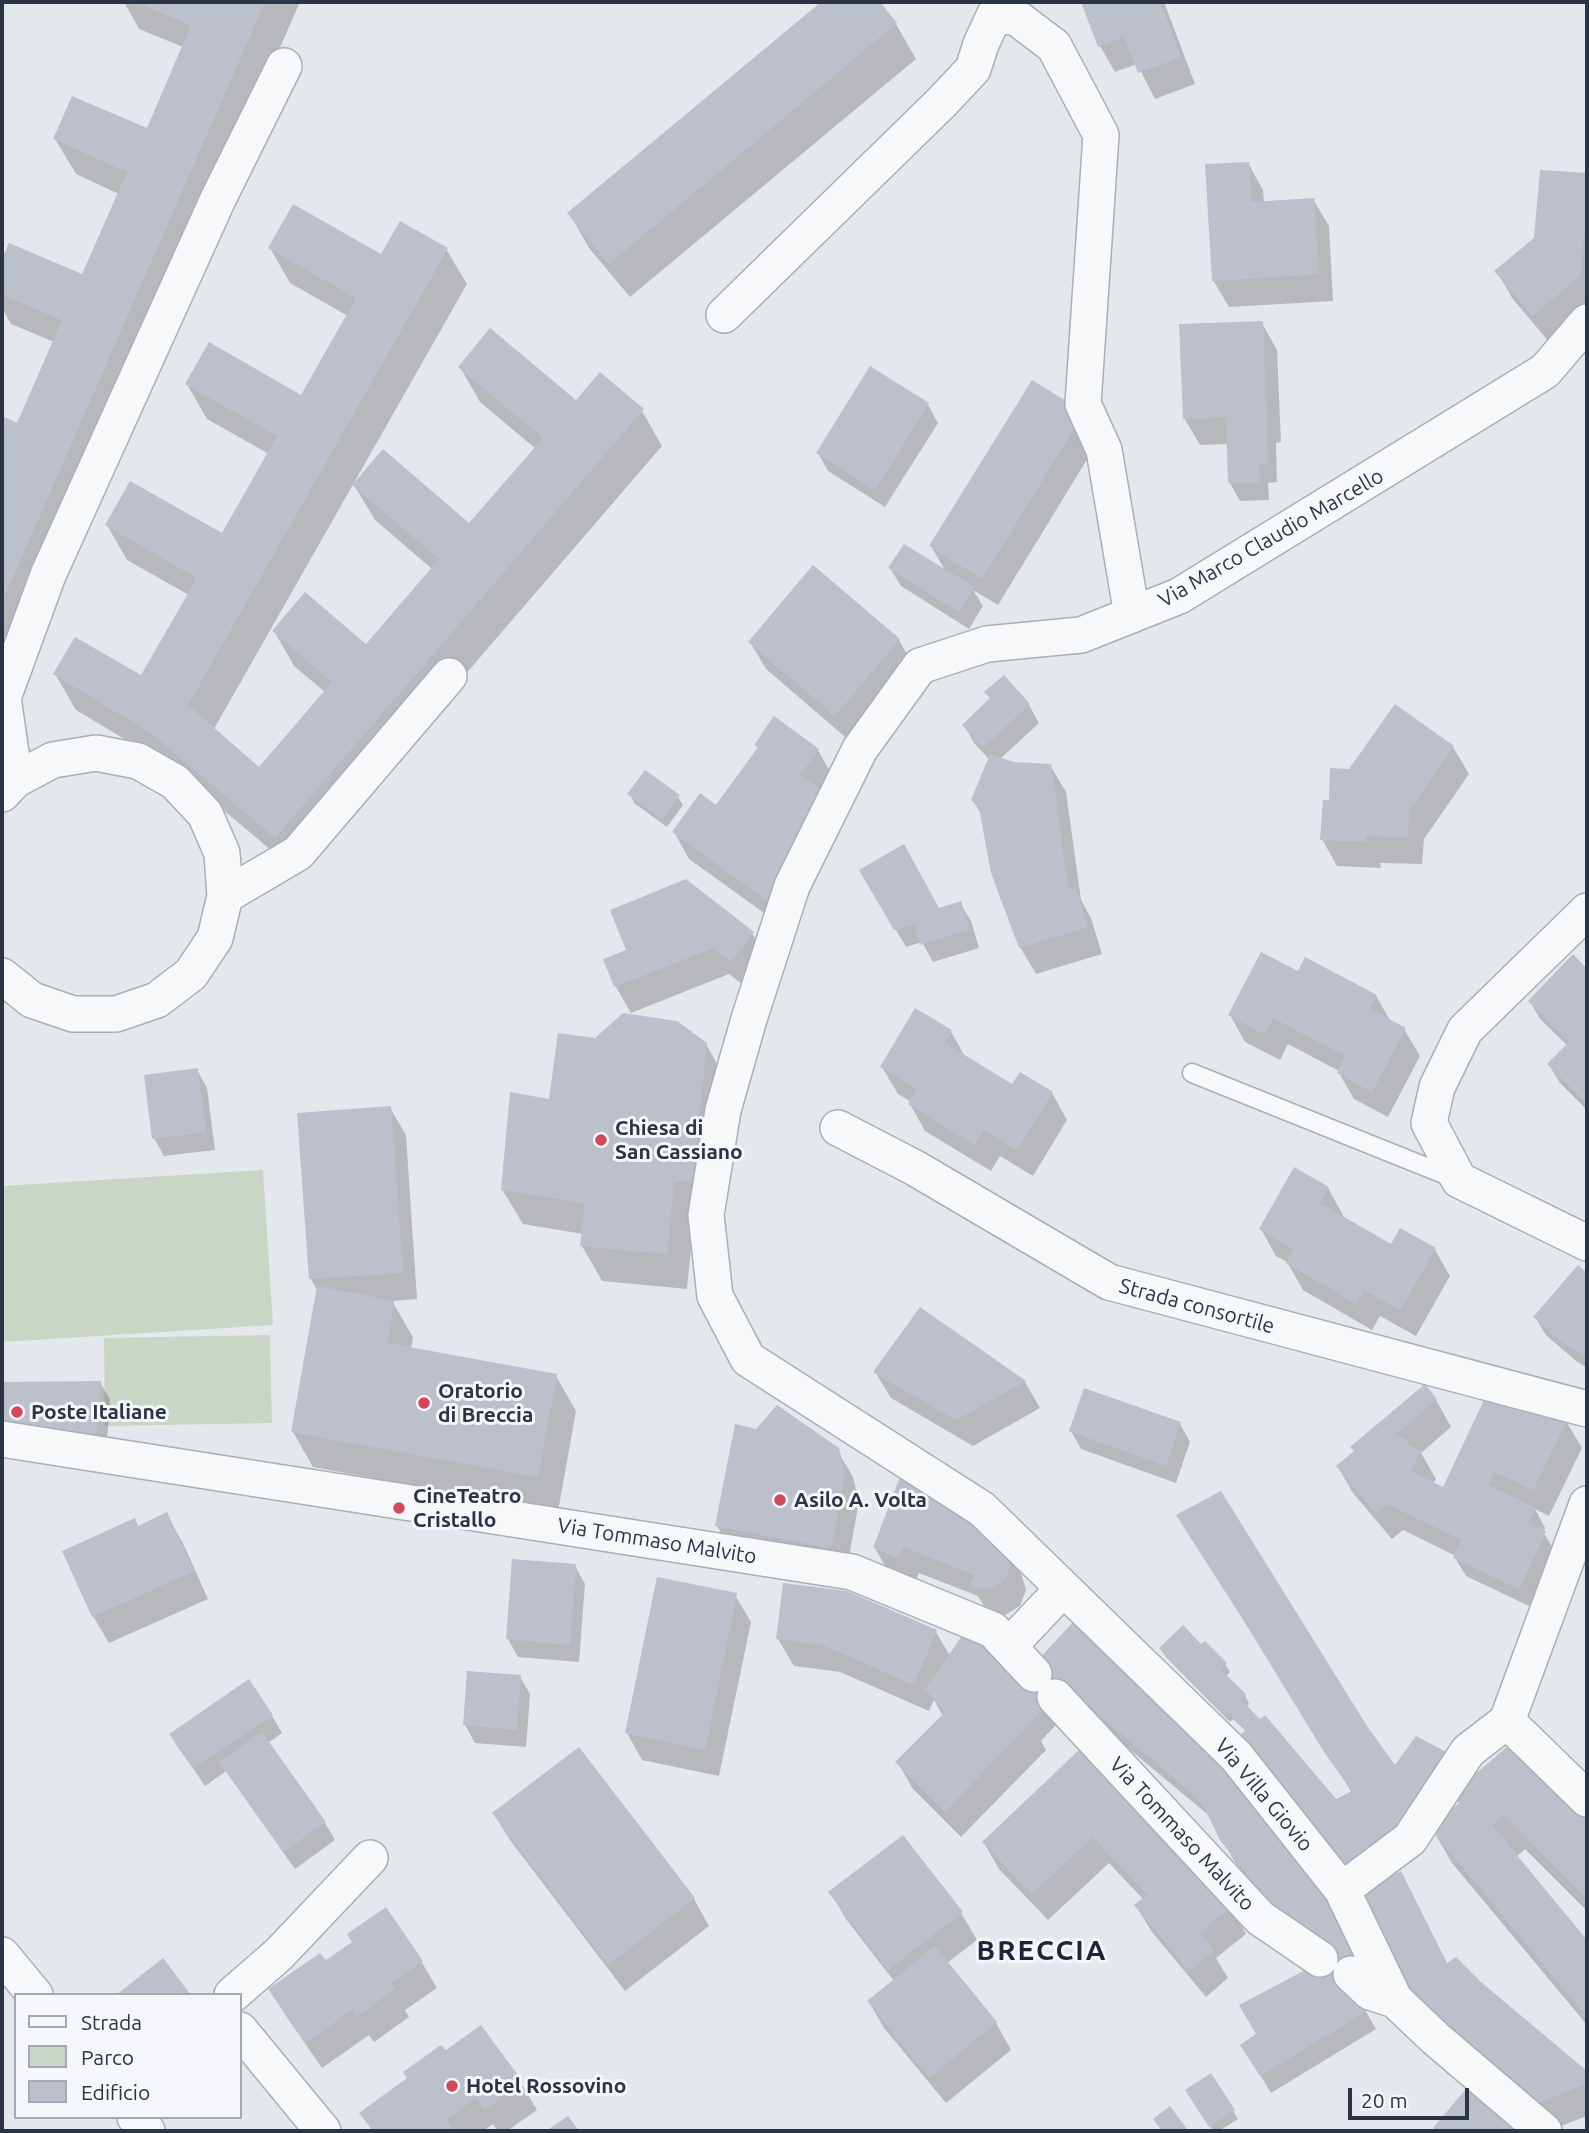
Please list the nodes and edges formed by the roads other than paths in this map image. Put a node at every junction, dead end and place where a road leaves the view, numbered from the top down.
1 (284, 66) dead end
2 (724, 315) dead end
3 (1587, 322) edge
4 (1132, 615) junction
5 (449, 676) dead end
6 (8, 787) edge
7 (225, 896) junction
8 (1587, 911) edge
9 (2, 976) edge
10 (1192, 1073) dead end
11 (838, 1128) dead end
12 (1459, 1180) junction
13 (1573, 1236) edge
14 (1587, 1409) edge
15 (2, 1438) edge
16 (1587, 1504) edge
17 (1063, 1589) junction
18 (1009, 1646) junction
19 (1507, 1721) junction
20 (1587, 1799) edge
21 (370, 1858) dead end
22 (1342, 1890) junction
23 (2, 1955) edge
24 (1320, 1959) dead end
25 (1351, 1974) dead end
26 (33, 1993) edge
27 (234, 1993) edge
28 (1395, 2000) junction
29 (242, 2032) edge
30 (323, 2131) edge
31 (1544, 2131) edge

1 - 6 street
2 - 4 street
3 - 4 street, Via Marco Claudio Marcello
4 - 17 street, Via Marco Claudio Marcello
5 - 7 street
6 - 7 street
7 - 9 street
8 - 12 street
10 - 12 lane
11 - 14 street, Strada consortile
12 - 13 street
15 - 18 street, Via Tommaso Malvito
16 - 19 street
17 - 18 street
17 - 22 street, Via Villa Giovio
18 - 24 street, Via Tommaso Malvito
19 - 20 street
19 - 22 street
21 - 27 street
22 - 28 street, Via Villa Giovio
23 - 26 street
25 - 28 street, Via Villa Giovio
28 - 31 street, Via Villa Giovio
29 - 30 street

